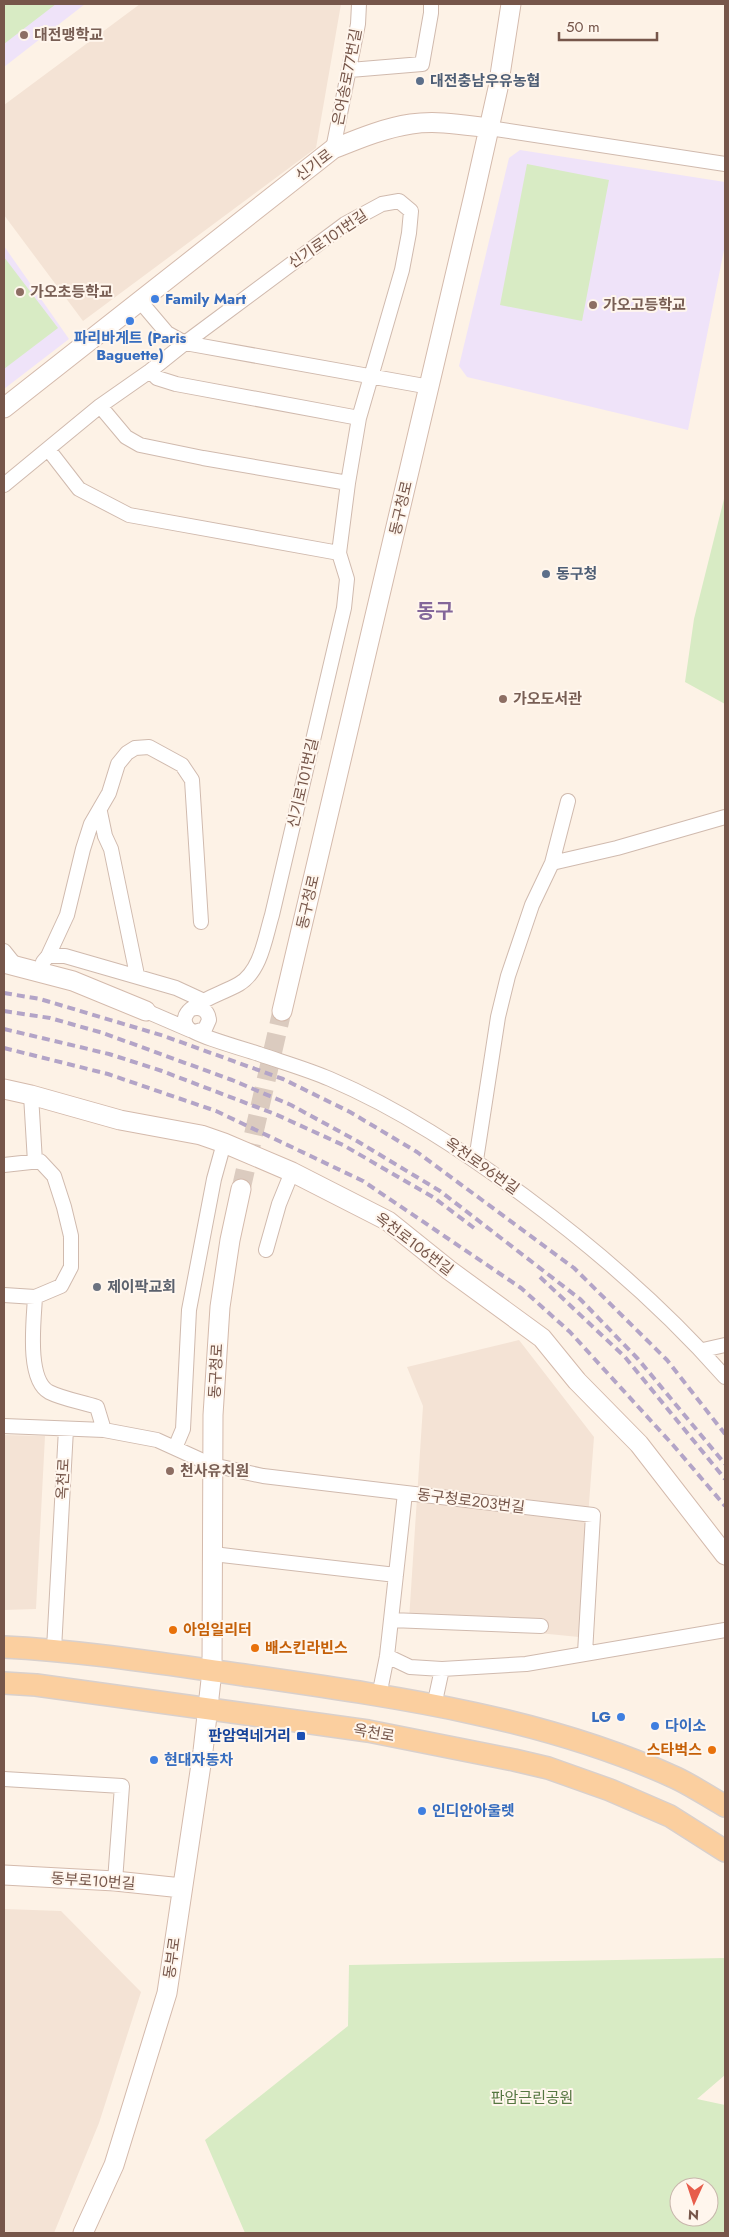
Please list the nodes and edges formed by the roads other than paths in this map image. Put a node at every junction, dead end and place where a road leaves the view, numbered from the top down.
1 (359, 4) edge
2 (431, 4) edge
3 (511, 4) edge
4 (350, 70) junction
5 (489, 128) junction
6 (333, 149) junction
7 (725, 164) edge
8 (139, 300) junction
9 (185, 343) junction
10 (150, 371) junction
11 (372, 375) junction
12 (430, 387) junction
13 (100, 406) junction
14 (4, 408) edge
15 (360, 418) junction
16 (48, 450) junction
17 (348, 483) junction
18 (4, 485) edge
19 (339, 553) junction
20 (568, 800) dead end
21 (100, 812) junction
22 (725, 816) edge
23 (552, 863) junction
24 (201, 922) dead end
25 (4, 951) edge
26 (48, 956) junction
27 (10, 964) edge
28 (34, 970) junction
29 (137, 975) junction
30 (219, 993) junction
31 (194, 1007) junction
32 (282, 1010) tunnel mouth
33 (146, 1011) junction
34 (209, 1018) junction
35 (193, 1031) junction
36 (223, 1041) junction
37 (4, 1090) edge
38 (31, 1095) junction
39 (224, 1143) junction
40 (476, 1160) junction
41 (36, 1162) junction
42 (4, 1165) edge
43 (292, 1172) junction
44 (241, 1189) tunnel mouth
45 (266, 1250) dead end
46 (4, 1295) edge
47 (35, 1296) junction
48 (725, 1345) edge
49 (703, 1350) junction
50 (725, 1377) edge
51 (4, 1426) edge
52 (66, 1429) junction
53 (104, 1430) junction
54 (174, 1448) junction
55 (212, 1465) junction
56 (405, 1493) junction
57 (213, 1554) junction
58 (725, 1555) edge
59 (396, 1575) junction
60 (391, 1620) junction
61 (541, 1626) dead end
62 (725, 1630) edge
63 (4, 1647) edge
64 (54, 1649) junction
65 (585, 1653) junction
66 (387, 1656) junction
67 (442, 1669) junction
68 (212, 1671) junction
69 (4, 1683) edge
70 (379, 1696) junction
71 (434, 1706) junction
72 (208, 1709) junction
73 (4, 1779) edge
74 (725, 1806) edge
75 (725, 1851) edge
76 (4, 1875) edge
77 (115, 1881) junction
78 (182, 1888) junction
79 (83, 2233) edge

1 - 4 street, 은어송로77번길
2 - 4 street
3 - 5 main road, 동구청로
4 - 6 street, 은어송로77번길
5 - 6 main road, 신기로
5 - 7 street, 신기로
5 - 12 main road, 동구청로
6 - 8 main road, 신기로
8 - 9 street
8 - 14 main road, 신기로
9 - 10 street
9 - 11 street
9 - 11 street, 신기로101번길
10 - 13 street
10 - 15 street
11 - 12 street
11 - 15 street, 신기로101번길
12 - 32 main road, 동구청로
13 - 16 street
13 - 17 street
15 - 17 street, 신기로101번길
16 - 18 street
16 - 19 street
17 - 19 street, 신기로101번길
19 - 30 street, 신기로101번길
20 - 23 street
21 - 24 street
21 - 26 street
21 - 29 street
22 - 23 street
23 - 40 street
25 - 27 street
26 - 28 street
26 - 29 street
27 - 28 main road
28 - 33 main road
29 - 31 street
30 - 31 street, 신기로101번길
30 - 34 street
31 - 33 street
31 - 34 street
31 - 35 street
33 - 35 street, 옥천로96번길
34 - 35 street
34 - 36 street
35 - 36 street, 옥천로96번길
36 - 40 street, 옥천로96번길
37 - 38 main road, 옥천로106번길
38 - 39 main road, 옥천로106번길
38 - 41 street
39 - 43 main road, 옥천로106번길
39 - 54 street
40 - 49 street, 옥천로96번길
41 - 42 street
41 - 47 street
43 - 45 street
43 - 58 main road, 옥천로106번길
44 - 55 main road, 동구청로
46 - 47 street
47 - 53 street
48 - 49 street
49 - 50 street, 옥천로96번길
51 - 52 street, 동구청로203번길
52 - 53 street, 동구청로203번길
52 - 64 street, 옥천로
53 - 54 street, 동구청로203번길
54 - 55 street, 동구청로203번길
55 - 56 street, 동구청로203번길
55 - 57 main road, 동구청로
56 - 59 street
56 - 65 street, 동구청로203번길
57 - 59 street
57 - 68 main road, 동구청로
59 - 60 street
60 - 61 street
60 - 66 street
62 - 65 street
63 - 64 main road
64 - 68 main road
65 - 67 street
66 - 67 street
66 - 70 street
67 - 71 street
68 - 70 main road
68 - 72 main road, 동부로
69 - 72 main road, 옥천로
70 - 71 main road
71 - 74 main road
72 - 75 main road, 옥천로
72 - 78 main road, 동부로
73 - 77 street
76 - 77 main road, 동부로10번길
77 - 78 main road, 동부로10번길
78 - 79 main road, 동부로

